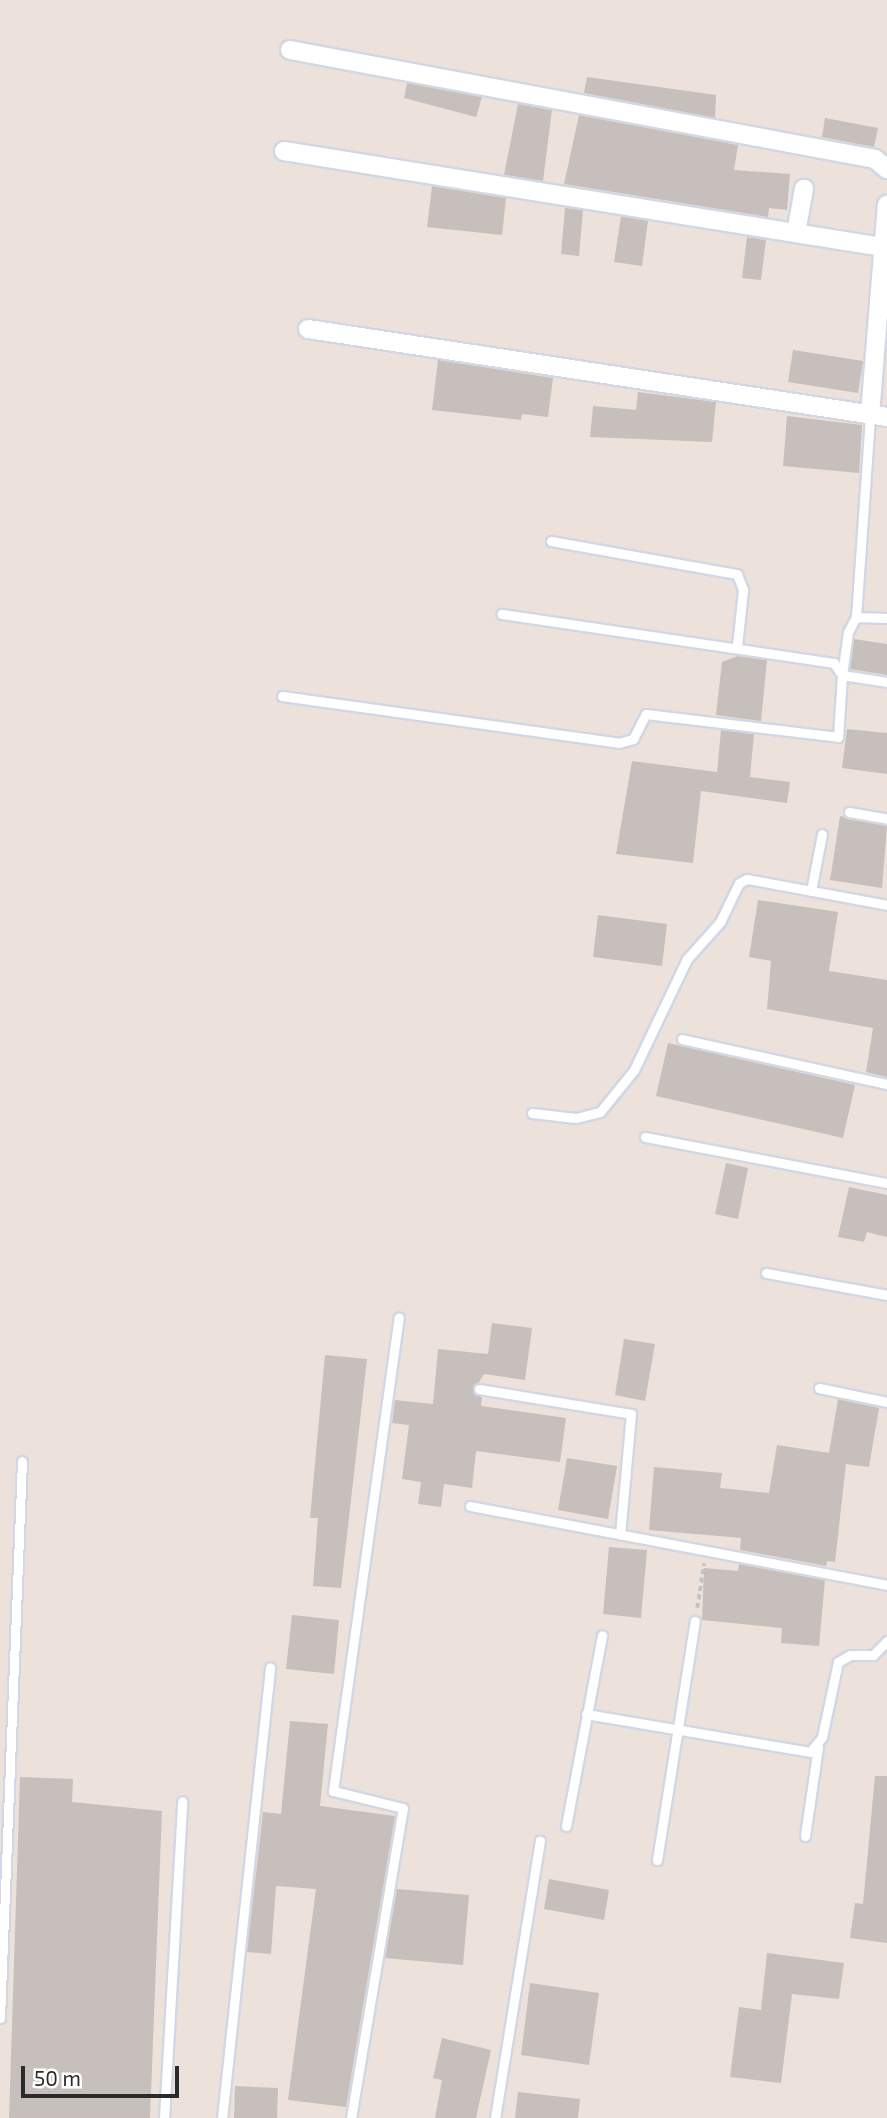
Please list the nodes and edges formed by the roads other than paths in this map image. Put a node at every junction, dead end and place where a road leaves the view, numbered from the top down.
1 (290, 50) dead end
2 (284, 151) dead end
3 (887, 169) edge
4 (804, 189) dead end
5 (887, 205) edge
6 (796, 233) junction
7 (885, 238) edge
8 (882, 325) edge
9 (308, 329) dead end
10 (878, 416) edge
11 (551, 541) dead end
12 (502, 614) dead end
13 (856, 617) junction
14 (887, 618) edge
15 (737, 646) junction
16 (842, 676) junction
17 (887, 682) edge
18 (282, 696) dead end
19 (849, 812) dead end
20 (887, 819) edge
21 (822, 834) dead end
22 (811, 891) junction
23 (887, 905) edge
24 (682, 1039) dead end
25 (887, 1084) edge
26 (532, 1113) dead end
27 (645, 1137) dead end
28 (887, 1183) edge
29 (766, 1273) dead end
30 (887, 1295) edge
31 (399, 1318) dead end
32 (819, 1388) dead end
33 (480, 1389) dead end
34 (887, 1402) edge
35 (22, 1461) dead end
36 (471, 1506) dead end
37 (620, 1535) junction
38 (887, 1585) edge
39 (695, 1621) road end
40 (602, 1635) dead end
41 (887, 1642) edge
42 (270, 1668) dead end
43 (586, 1714) junction
44 (677, 1731) junction
45 (818, 1747) junction
46 (182, 1802) dead end
47 (566, 1826) dead end
48 (805, 1836) dead end
49 (540, 1842) dead end
50 (657, 1860) dead end
51 (0, 2018) edge
52 (164, 2118) edge
53 (222, 2118) edge
54 (351, 2118) edge
55 (495, 2118) edge

1 - 3 street
2 - 6 street
4 - 6 street
5 - 7 street
6 - 7 street
7 - 8 street
8 - 10 street
9 - 10 street
10 - 13 lane
11 - 15 lane
12 - 15 lane
13 - 14 lane
13 - 16 lane
15 - 16 lane
16 - 17 lane
16 - 18 lane
19 - 20 lane
21 - 22 lane
22 - 23 lane
22 - 26 lane
24 - 25 lane
27 - 28 lane
29 - 30 lane
31 - 54 lane
32 - 34 lane
33 - 37 lane
35 - 51 lane
36 - 37 lane
37 - 38 lane
39 - 44 lane
40 - 43 lane
41 - 45 lane
42 - 53 lane
43 - 44 lane
43 - 47 lane
44 - 45 lane
44 - 50 lane
45 - 48 lane
46 - 52 lane
49 - 55 lane

